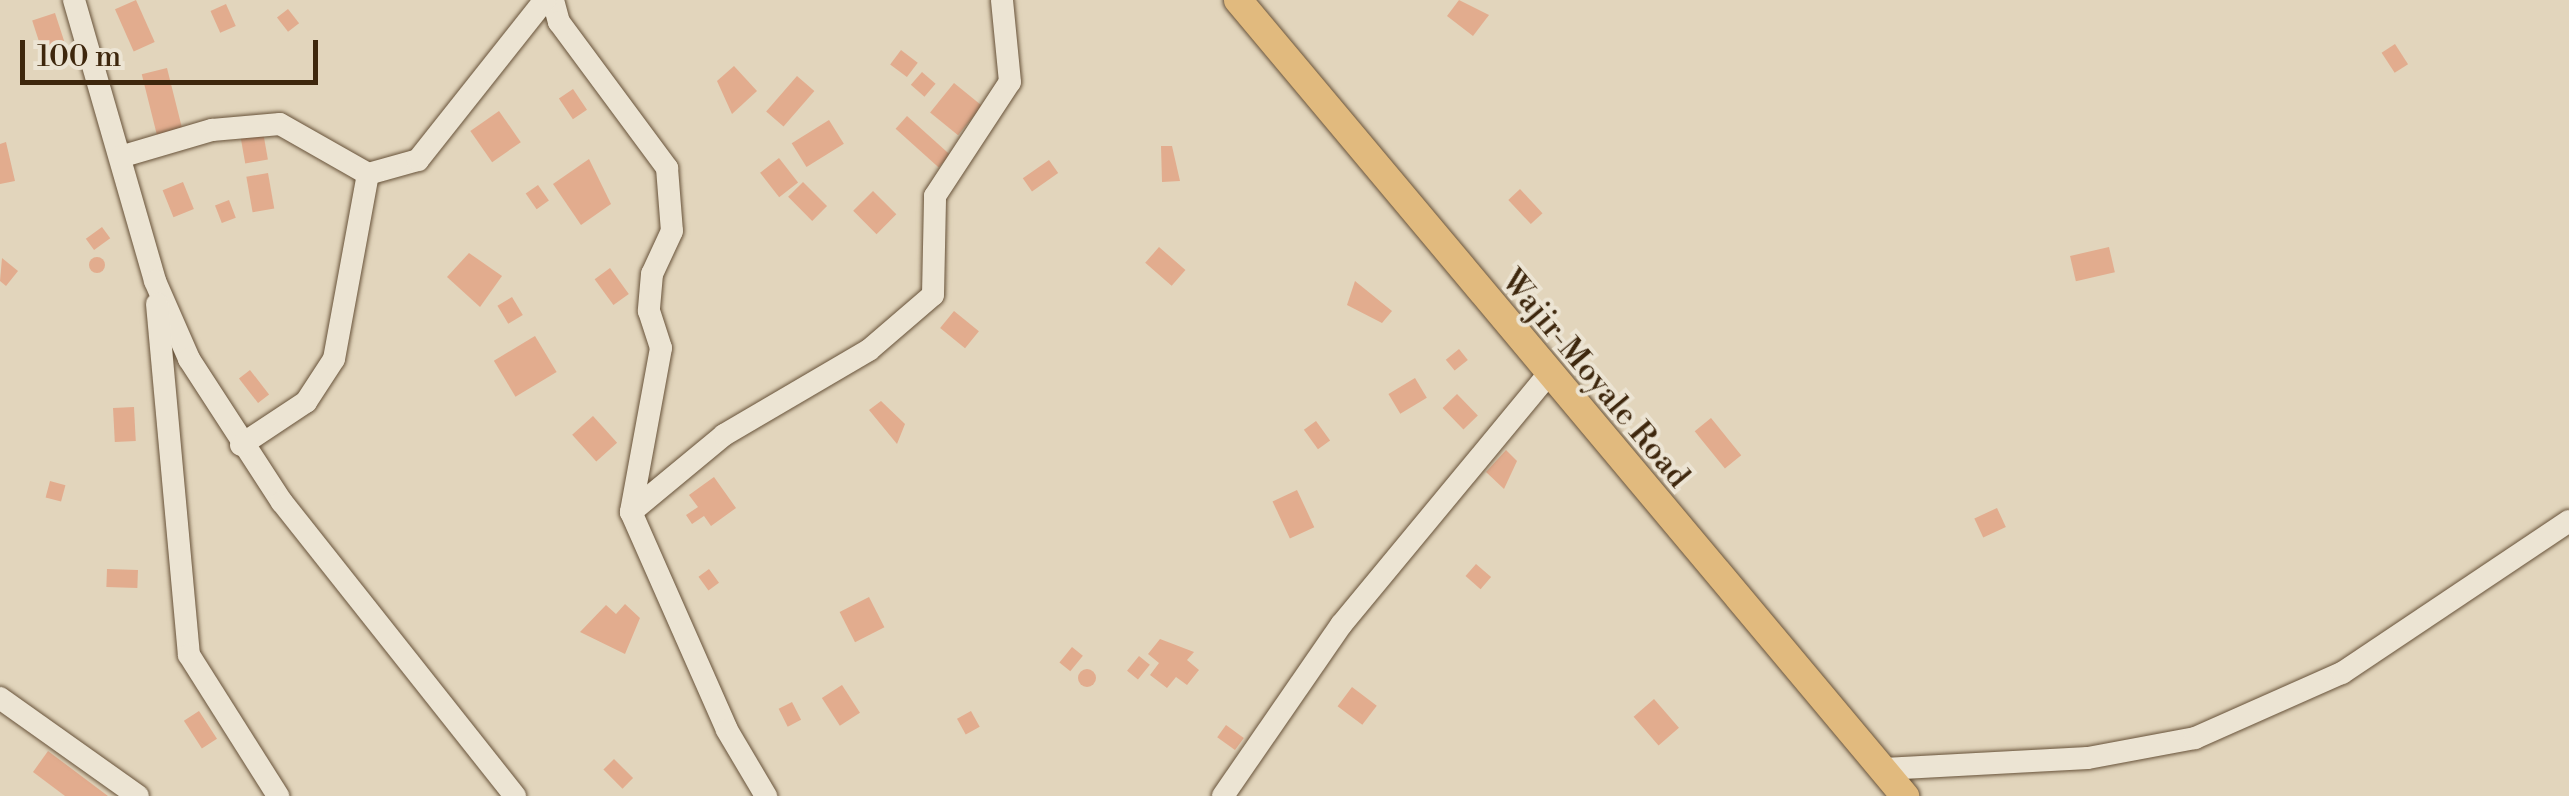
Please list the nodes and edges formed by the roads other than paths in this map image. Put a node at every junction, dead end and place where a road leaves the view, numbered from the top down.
1 (74, 0) edge
2 (549, 0) edge
3 (1002, 0) edge
4 (1238, 0) edge
5 (120, 157) junction
6 (368, 174) junction
7 (154, 281) junction
8 (1546, 376) junction
9 (242, 445) junction
10 (630, 512) junction
11 (2569, 521) edge
12 (0, 698) edge
13 (1884, 769) junction
14 (138, 796) edge
15 (278, 796) edge
16 (514, 796) edge
17 (766, 796) edge
18 (1224, 796) edge
19 (1905, 796) edge

1 - 5 street
2 - 6 street
2 - 10 street
3 - 10 street
4 - 8 main road, Wajir-Moyale Road
5 - 6 street
5 - 7 street
6 - 9 street
7 - 9 street
7 - 15 street
8 - 13 main road, Wajir-Moyale Road
8 - 18 street
9 - 16 street
10 - 17 street
11 - 13 street
12 - 14 street
13 - 19 main road, Wajir-Moyale Road

